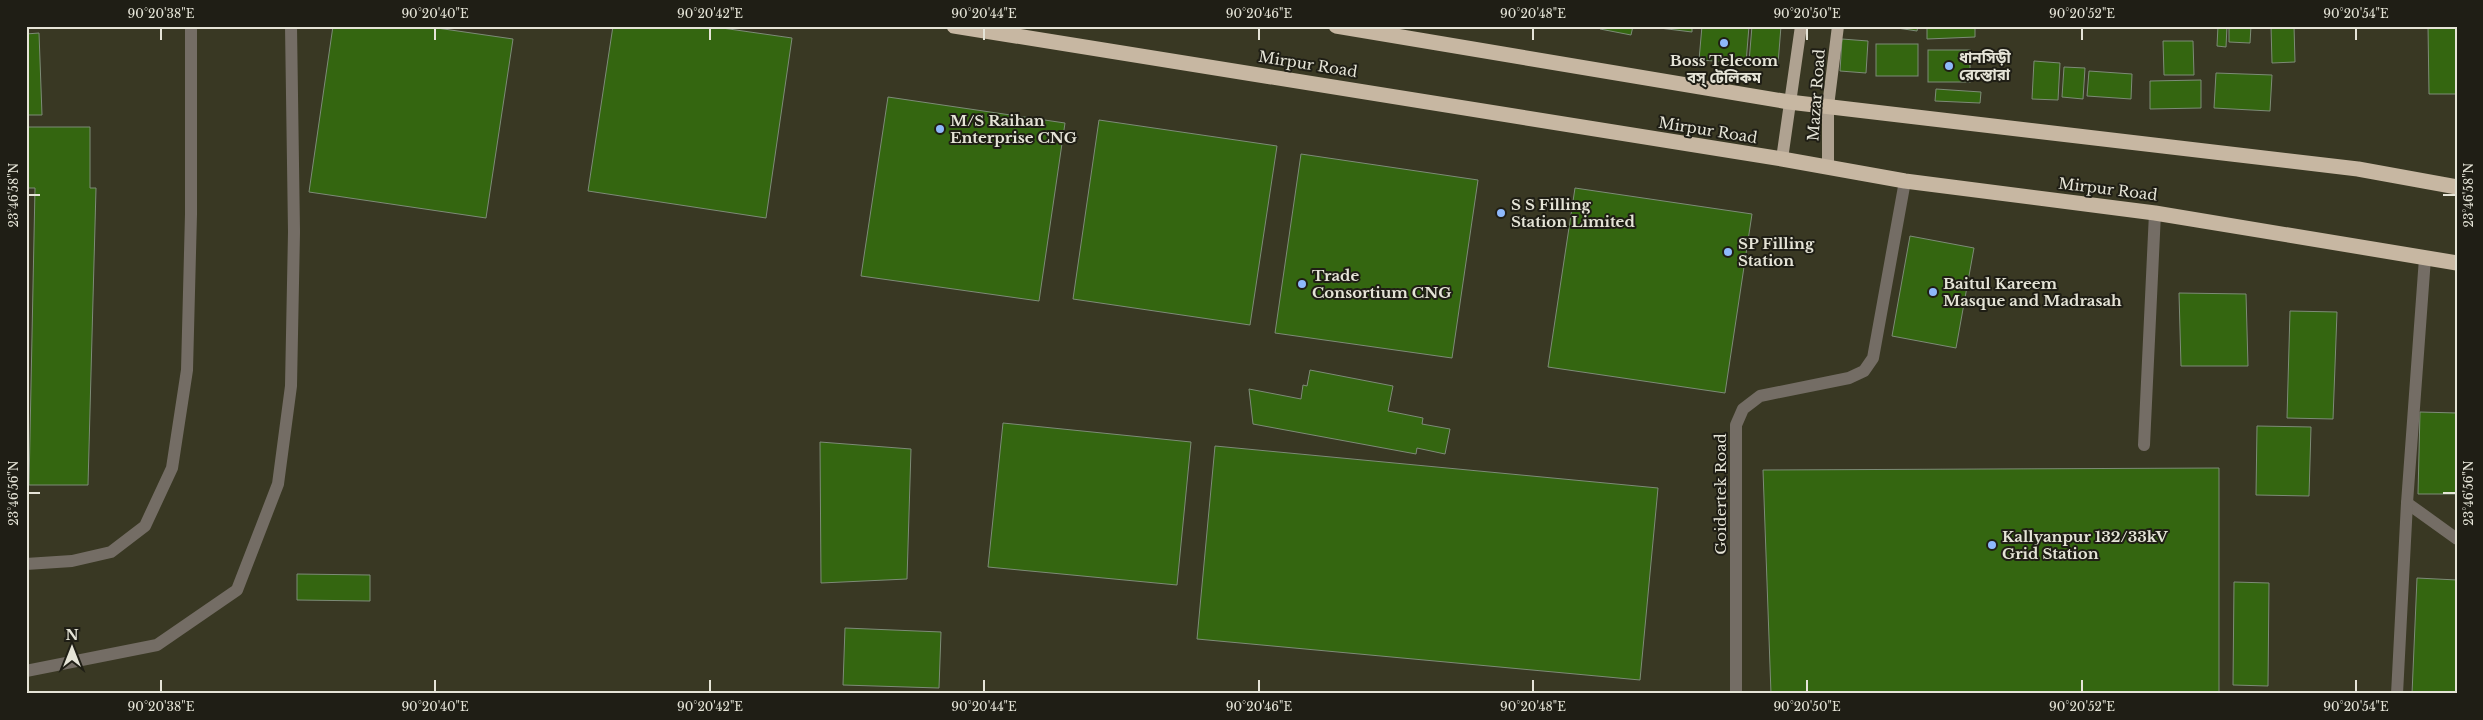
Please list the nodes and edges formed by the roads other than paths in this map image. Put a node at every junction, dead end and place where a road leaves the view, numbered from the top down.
1 (191, 26) edge
2 (291, 26) edge
3 (954, 26) edge
4 (1336, 26) edge
5 (1801, 26) edge
6 (1838, 26) edge
7 (1789, 102) junction
8 (1828, 106) junction
9 (1782, 159) junction
10 (1828, 167) junction
11 (1905, 181) junction
12 (2457, 187) edge
13 (2155, 213) junction
14 (2425, 258) junction
15 (2457, 263) edge
16 (2144, 445) dead end
17 (2407, 503) junction
18 (2457, 539) edge
19 (26, 564) edge
20 (26, 671) edge
21 (1736, 694) edge
22 (2397, 694) edge

1 - 19 street
2 - 20 street
3 - 9 highway, Mirpur Road
4 - 7 highway
5 - 7 main road, Mazar Road
6 - 8 main road, Mazar Road
7 - 8 highway
7 - 9 main road, Mazar Road
8 - 10 main road, Mazar Road
8 - 12 highway
9 - 10 highway, Mirpur Road
10 - 11 highway, Mirpur Road
11 - 13 highway, Mirpur Road
11 - 21 street, Goidertek Road
13 - 14 highway, Mirpur Road
13 - 16 street
14 - 15 highway, Mirpur Road
14 - 17 street
17 - 18 street
17 - 22 street

